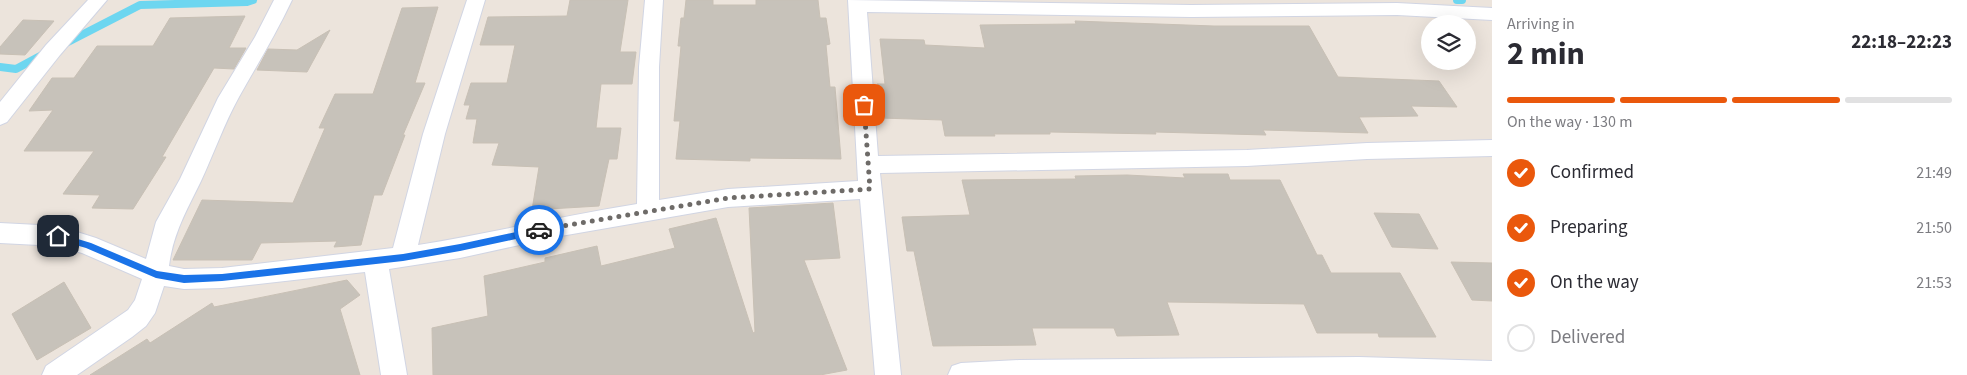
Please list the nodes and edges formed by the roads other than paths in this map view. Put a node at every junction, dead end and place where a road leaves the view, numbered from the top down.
1 (98, 0) edge
2 (283, 0) edge
3 (476, 0) edge
4 (654, 0) edge
5 (857, 3) edge
6 (1492, 14) edge
7 (0, 118) edge
8 (1492, 148) edge
9 (868, 164) junction
10 (870, 189) junction
11 (648, 212) junction
12 (0, 233) edge
13 (403, 257) junction
14 (375, 260) junction
15 (156, 274) junction
16 (1492, 373) edge
17 (55, 375) edge
18 (394, 375) edge
19 (888, 375) edge
20 (961, 375) edge

1 - 7 street
2 - 15 street
3 - 13 street
4 - 11 street
5 - 6 street
5 - 9 street
8 - 9 street
9 - 10 street
10 - 11 street
10 - 19 street
11 - 13 street
12 - 15 street
13 - 14 street
14 - 15 street
14 - 18 street
15 - 17 street
16 - 20 street

